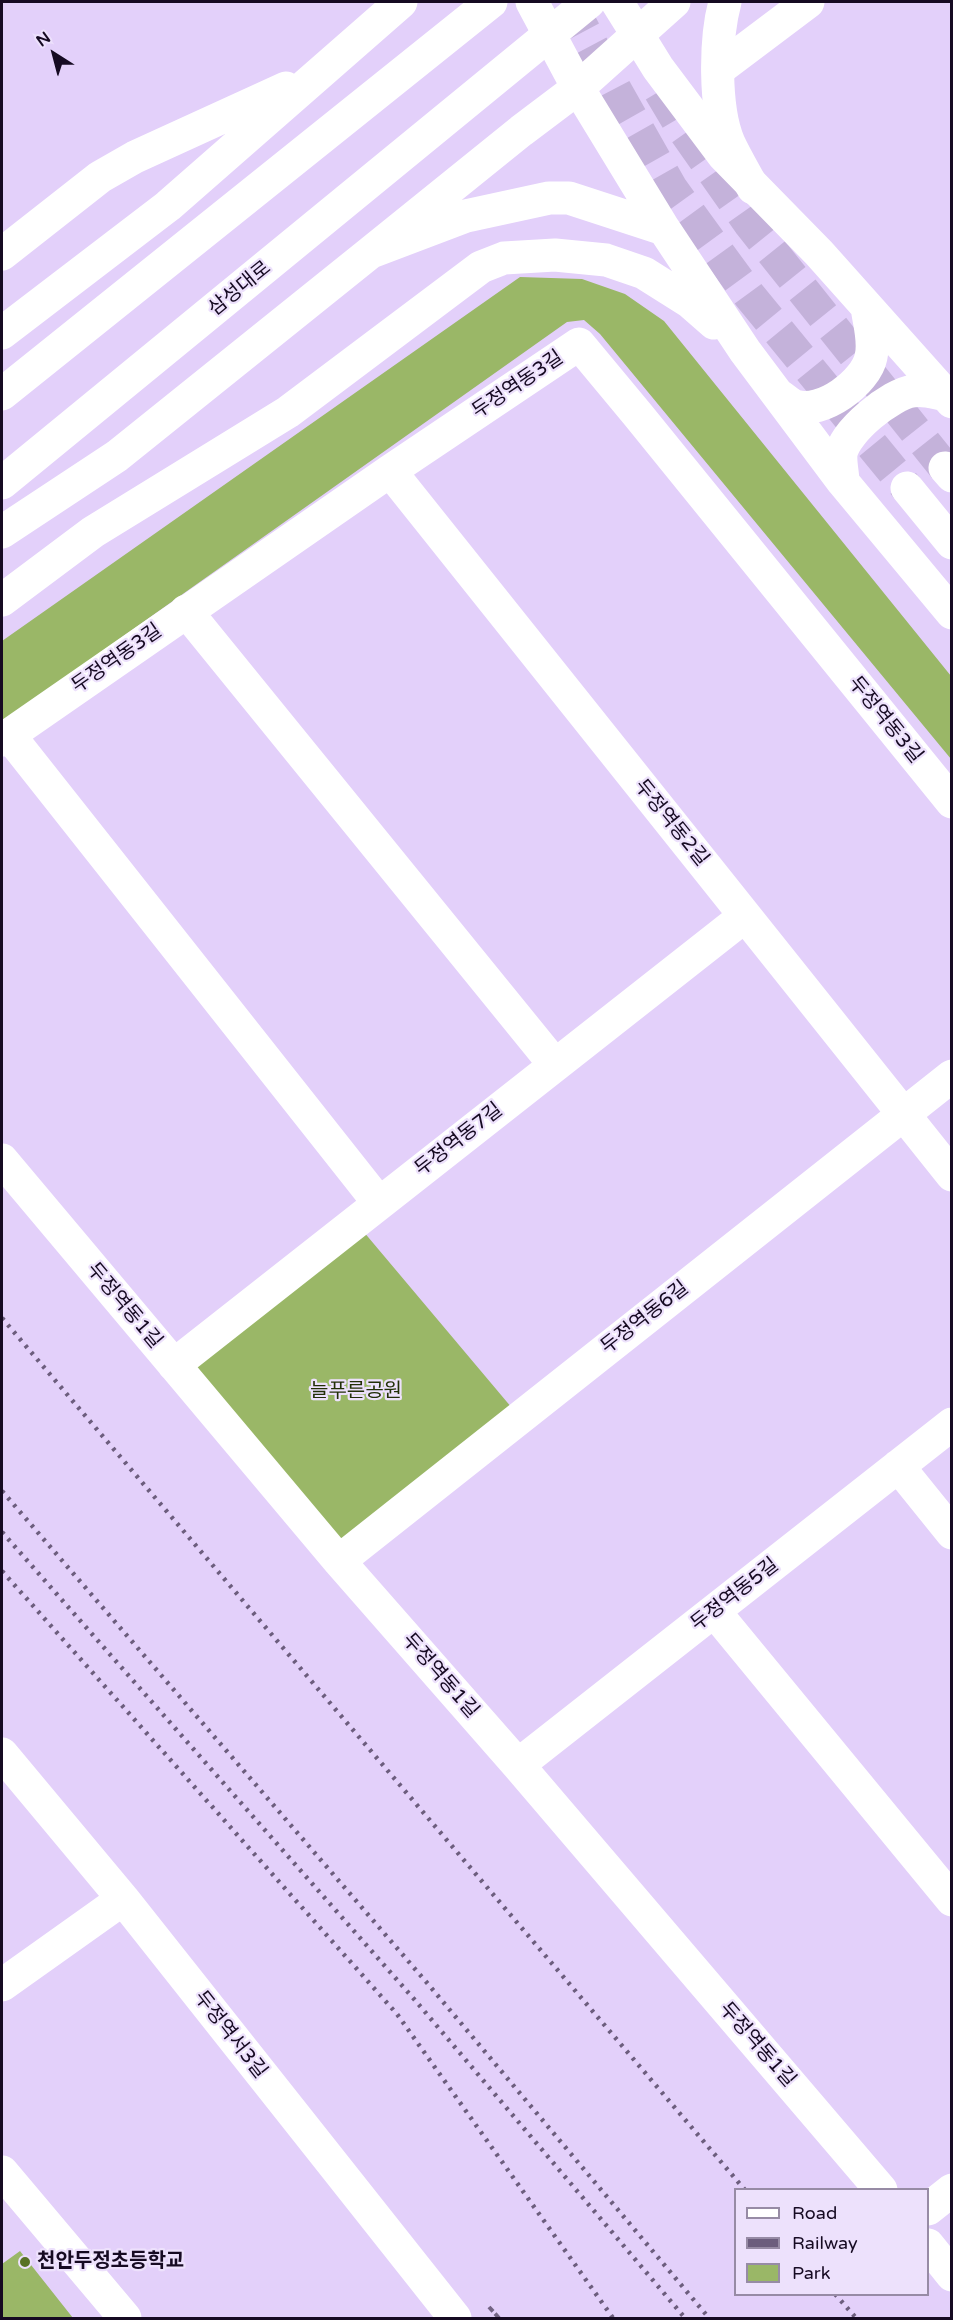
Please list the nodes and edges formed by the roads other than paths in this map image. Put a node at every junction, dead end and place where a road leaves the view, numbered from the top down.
1 (369, 2) edge
2 (401, 2) edge
3 (491, 2) edge
4 (532, 2) edge
5 (589, 2) edge
6 (617, 2) edge
7 (674, 2) edge
8 (725, 2) edge
9 (808, 2) edge
10 (637, 34) junction
11 (719, 69) junction
12 (318, 74) junction
13 (578, 88) junction
14 (753, 188) junction
15 (664, 230) junction
16 (371, 252) junction
17 (2, 254) edge
18 (867, 306) junction
19 (2, 333) edge
20 (745, 351) junction
21 (2, 394) edge
22 (780, 396) junction
23 (949, 399) edge
24 (390, 471) junction
25 (843, 482) junction
26 (2, 483) edge
27 (908, 488) tunnel mouth
28 (2, 532) edge
29 (951, 543) edge
30 (2, 600) edge
31 (186, 611) junction
32 (951, 613) edge
33 (5, 738) edge
34 (951, 802) edge
35 (745, 916) junction
36 (555, 1065) junction
37 (951, 1076) edge
38 (903, 1114) junction
39 (2, 1160) edge
40 (951, 1174) edge
41 (379, 1203) junction
42 (174, 1365) junction
43 (951, 1424) edge
44 (898, 1466) junction
45 (951, 1533) edge
46 (339, 1561) junction
47 (714, 1611) junction
48 (2, 1754) edge
49 (518, 1765) junction
50 (123, 1899) junction
51 (951, 1900) edge
52 (2, 1985) edge
53 (2, 2172) edge
54 (879, 2188) edge
55 (951, 2190) edge
56 (929, 2208) edge
57 (929, 2248) edge
58 (951, 2275) edge
59 (125, 2319) edge
60 (455, 2319) edge

1 - 12 main road
2 - 12 main road
3 - 21 main road
4 - 13 main road
5 - 26 main road, 삼성대로
6 - 10 main road
7 - 10 main road
8 - 11 main road
9 - 11 main road
10 - 13 main road
10 - 14 main road
11 - 14 main road
12 - 17 main road
12 - 19 main road
13 - 15 main road
13 - 16 main road
14 - 18 main road
15 - 16 main road
15 - 20 main road
16 - 28 main road
18 - 22 main road
18 - 23 main road
20 - 22 main road
20 - 30 main road
22 - 25 main road
23 - 25 main road
24 - 31 main road, 두정역동3길
24 - 34 main road, 두정역동3길
24 - 35 main road, 두정역동2길
25 - 32 main road
27 - 29 main road
31 - 33 main road, 두정역동3길
31 - 36 main road
33 - 41 main road
35 - 36 main road, 두정역동7길
35 - 38 main road, 두정역동2길
36 - 41 main road, 두정역동7길
37 - 38 main road, 두정역동6길
38 - 40 main road, 두정역동2길
38 - 46 main road, 두정역동6길
39 - 42 main road, 두정역동1길
41 - 42 main road, 두정역동7길
42 - 46 main road, 두정역동1길
43 - 44 main road, 두정역동5길
44 - 45 main road
44 - 47 main road, 두정역동5길
46 - 49 main road, 두정역동1길
47 - 49 main road, 두정역동5길
47 - 51 main road
48 - 50 main road, 두정역서3길
49 - 54 main road, 두정역동1길
50 - 52 main road
50 - 60 main road, 두정역서3길
53 - 59 main road
55 - 56 main road
57 - 58 main road

